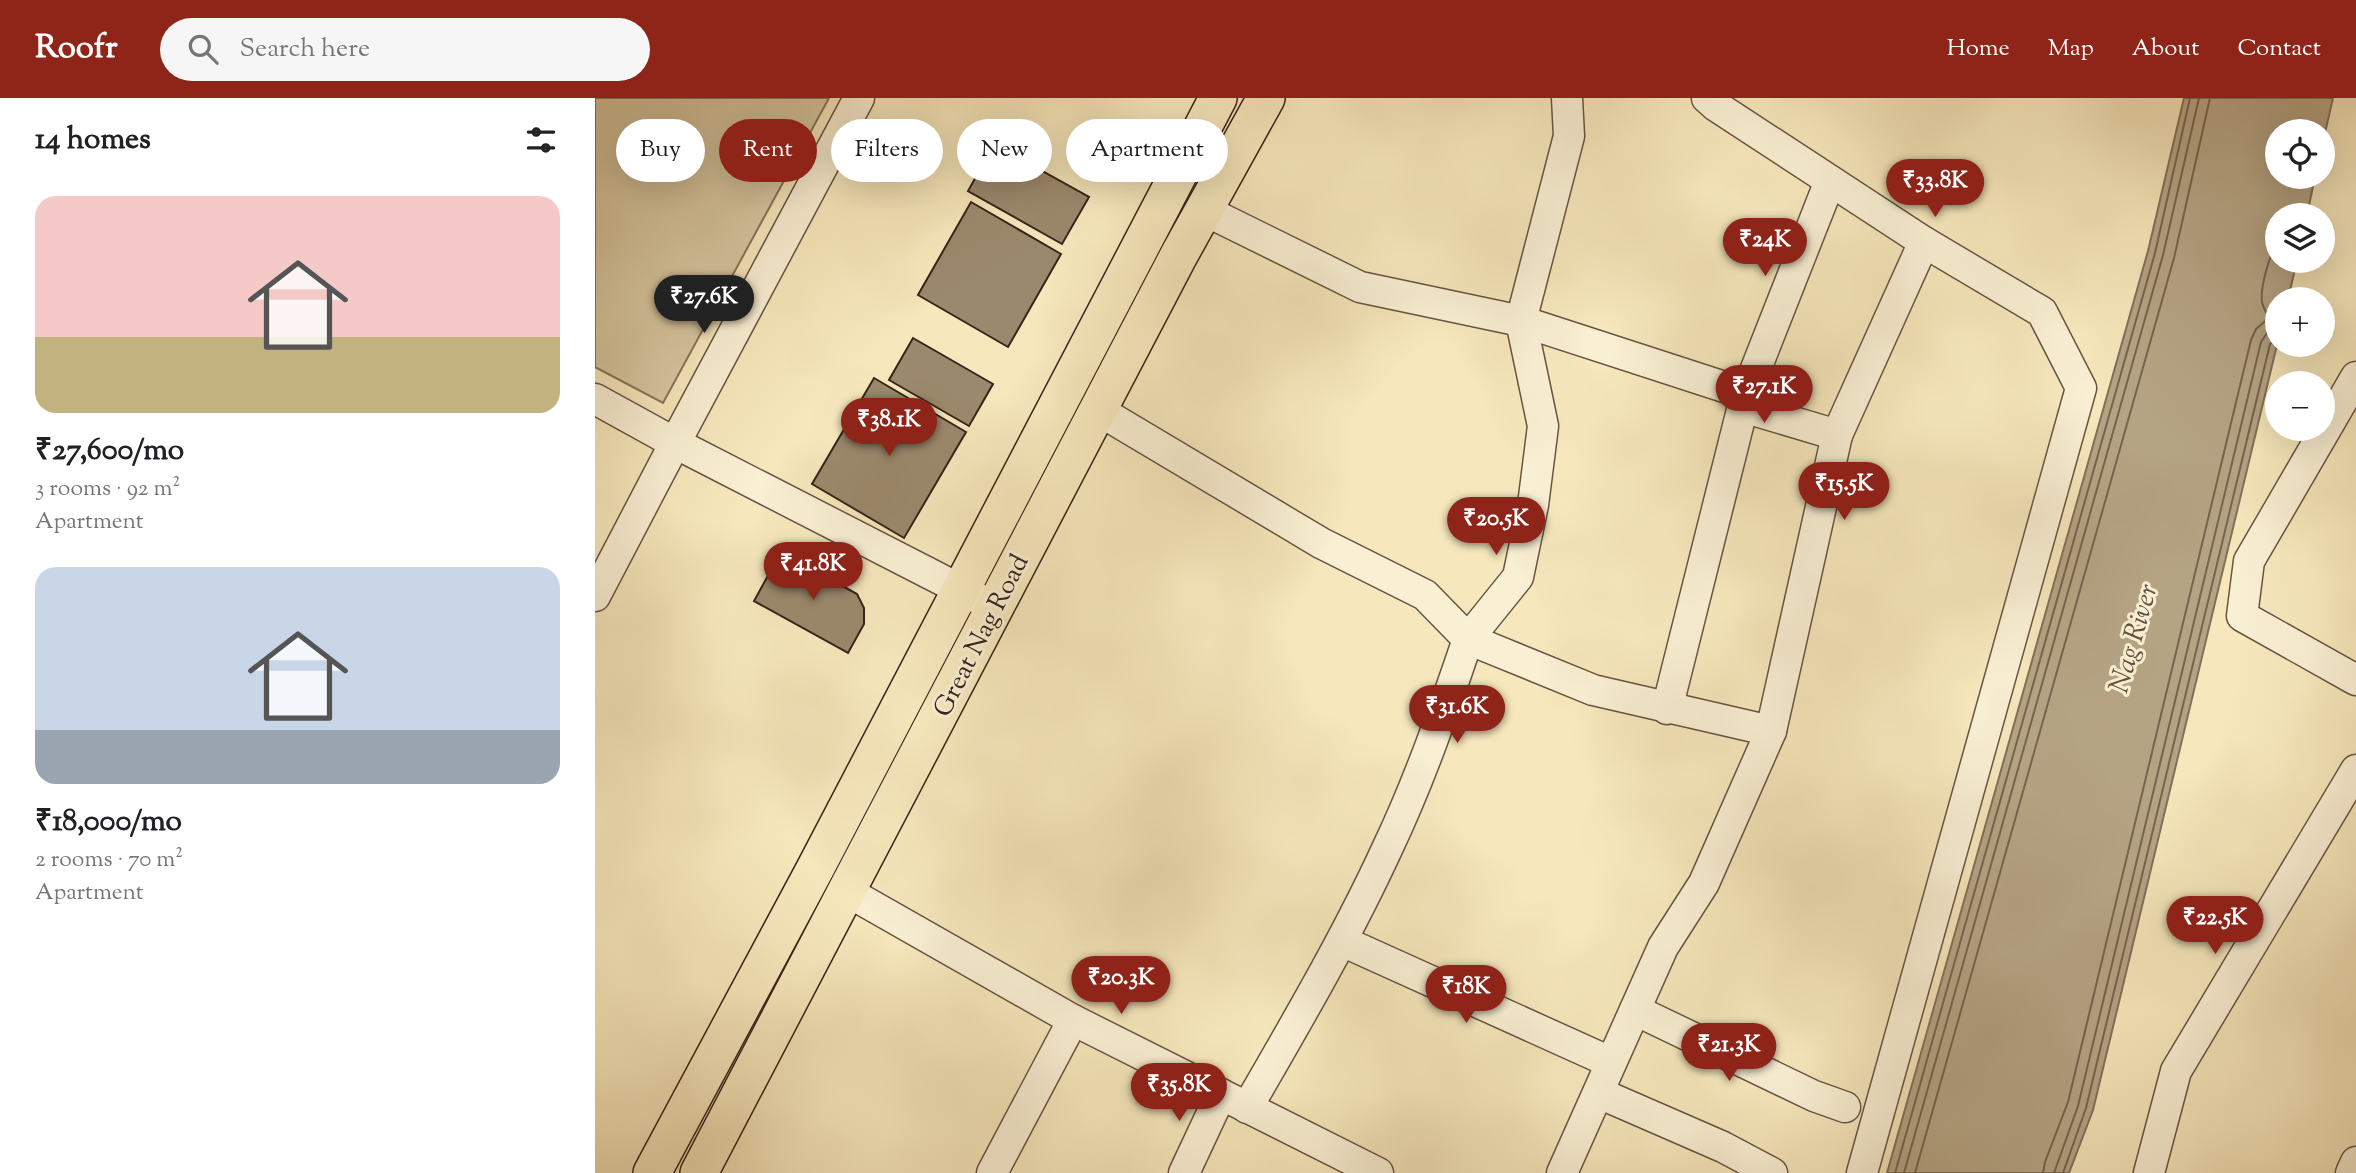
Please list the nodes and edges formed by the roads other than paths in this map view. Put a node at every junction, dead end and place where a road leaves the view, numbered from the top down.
1 (859, 98) edge
2 (1218, 98) edge
3 (1266, 98) edge
4 (1567, 98) edge
5 (1707, 98) edge
6 (1831, 181) junction
7 (1205, 209) junction
8 (1924, 242) junction
9 (1521, 321) junction
10 (2356, 377) edge
11 (595, 399) edge
12 (1744, 401) junction
13 (1098, 410) junction
14 (1837, 436) junction
15 (675, 443) junction
16 (960, 589) junction
17 (595, 596) edge
18 (995, 607) junction
19 (1468, 639) junction
20 (2356, 680) edge
21 (1667, 709) junction
22 (1771, 732) junction
23 (2356, 770) edge
24 (848, 892) junction
25 (1342, 940) junction
26 (1635, 1010) junction
27 (1073, 1020) junction
28 (1611, 1062) junction
29 (1599, 1093) junction
30 (1221, 1094) junction
31 (1845, 1107) dead end
32 (1247, 1108) junction
33 (2356, 1162) edge
34 (652, 1173) edge
35 (699, 1173) edge
36 (992, 1173) edge
37 (1185, 1173) edge
38 (1378, 1173) edge
39 (1562, 1173) edge
40 (1772, 1173) edge
41 (1863, 1173) edge
42 (2149, 1173) edge
43 (2351, 1173) edge

1 - 15 street
2 - 16 main road, Great Nag Road
3 - 7 main road, Great Nag Road
4 - 9 street
5 - 6 street
6 - 8 street
6 - 12 street
7 - 9 street
7 - 13 main road, Great Nag Road
8 - 14 street
8 - 41 street
9 - 12 street
9 - 19 street
10 - 20 street
11 - 15 street
12 - 14 street
12 - 21 street
13 - 18 main road, Great Nag Road
13 - 19 street
14 - 22 street
15 - 16 street
15 - 17 street
16 - 18 street
16 - 34 main road, Great Nag Road
18 - 24 main road, Great Nag Road
19 - 21 street
19 - 25 street
21 - 22 street
22 - 26 street
23 - 42 street
24 - 27 street
24 - 35 main road, Great Nag Road
25 - 28 street
25 - 32 street
26 - 28 street
26 - 31 street
27 - 30 street
27 - 36 street
28 - 29 street
29 - 39 street
29 - 40 street
30 - 32 street
30 - 37 street
32 - 38 street
33 - 43 street

